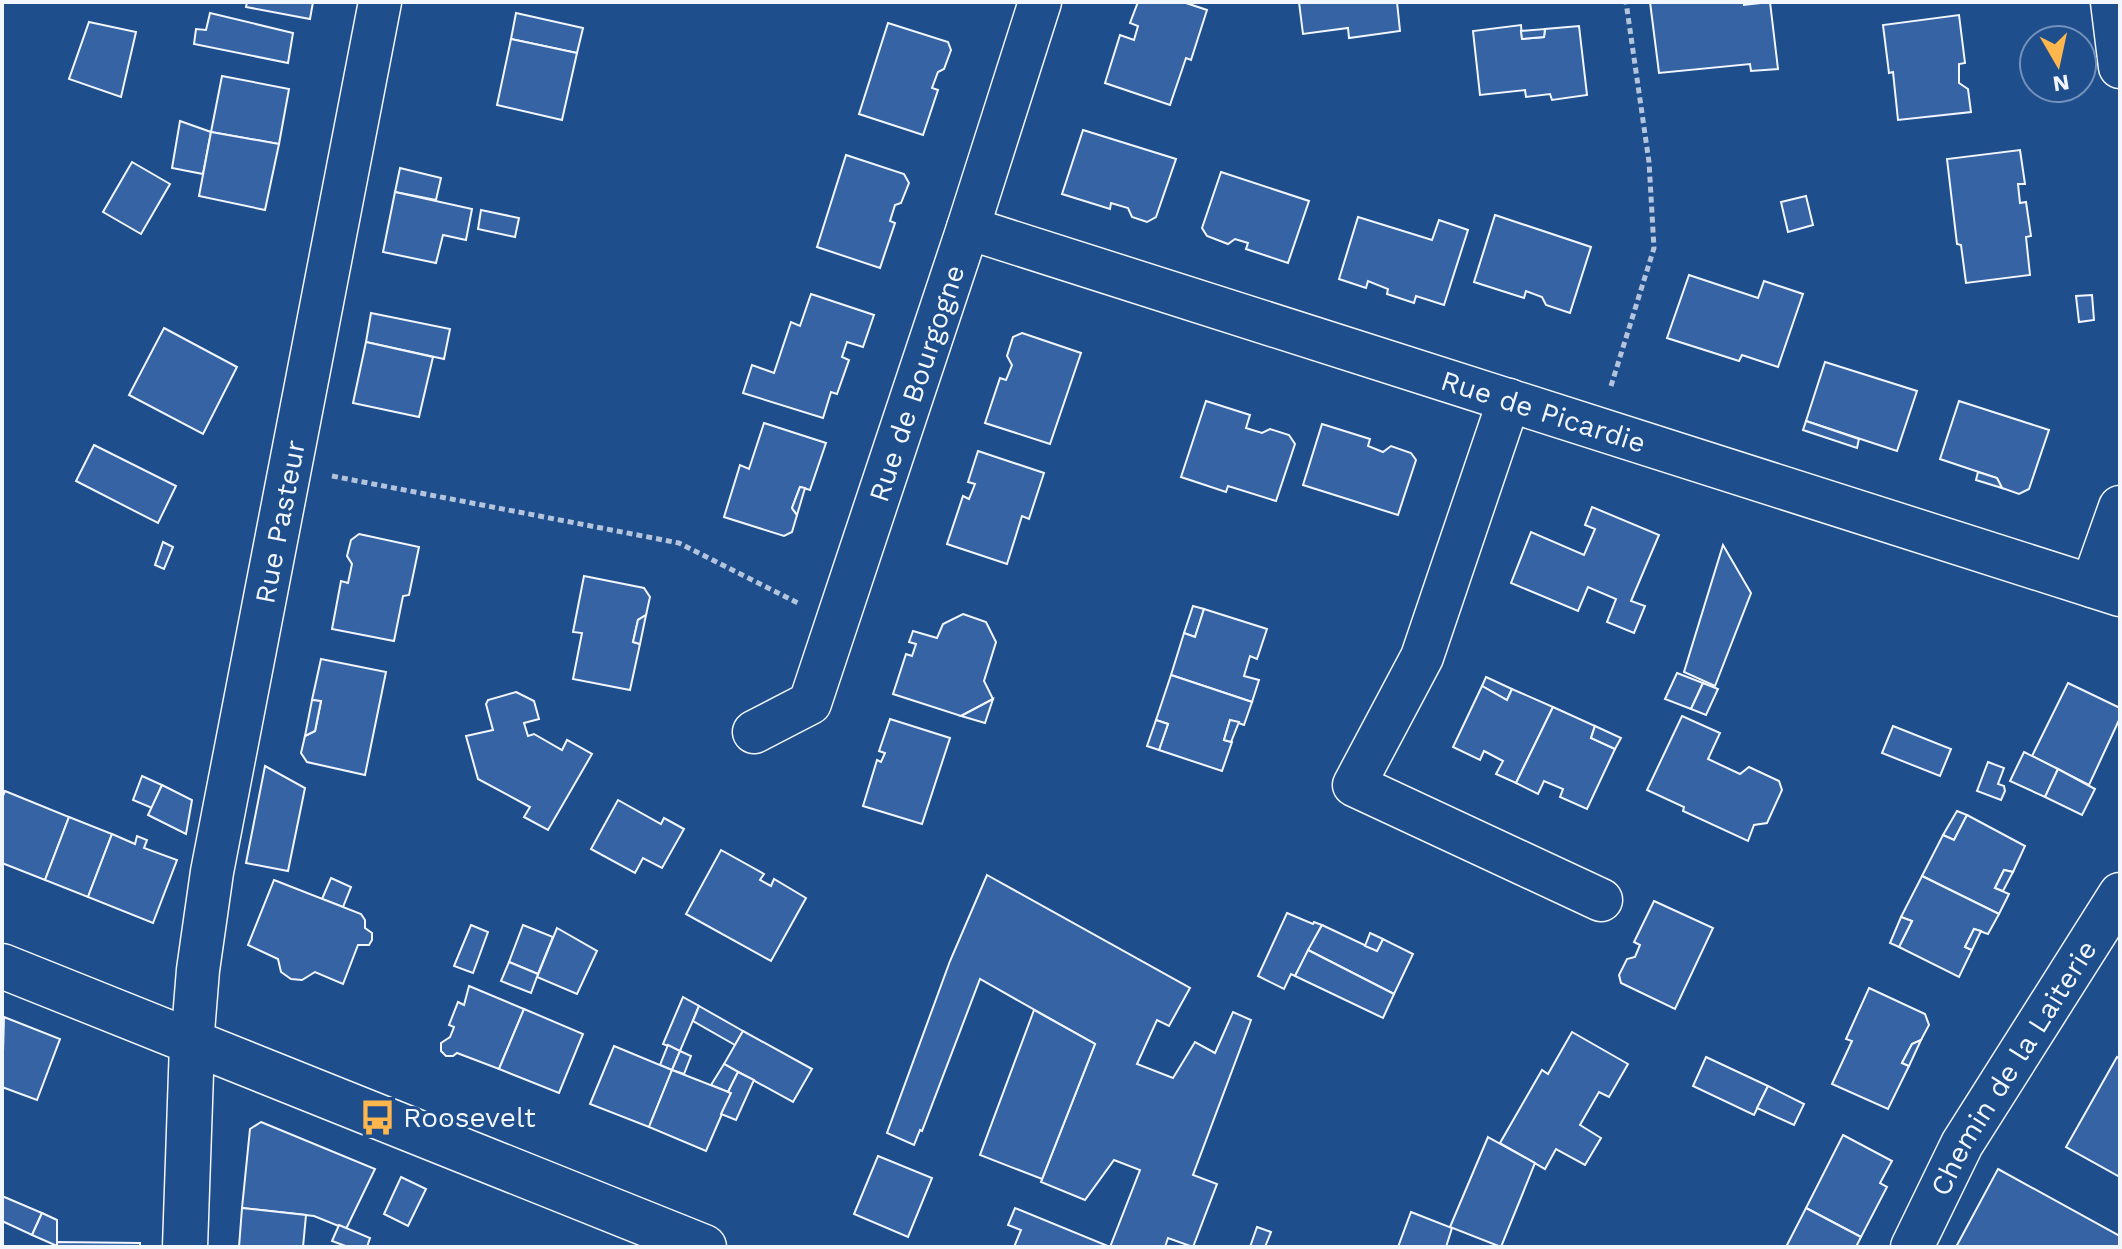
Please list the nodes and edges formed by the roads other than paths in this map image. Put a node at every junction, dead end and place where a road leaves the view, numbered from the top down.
1 (380, 2) edge
2 (1040, 2) edge
3 (2112, 2) edge
4 (2120, 67) edge
5 (968, 228) junction
6 (1509, 400) junction
7 (2120, 507) edge
8 (2106, 590) edge
9 (754, 732) dead end
10 (2120, 894) edge
11 (1601, 900) dead end
12 (2, 966) edge
13 (192, 1044) junction
14 (185, 1247) edge
15 (704, 1247) edge
16 (1912, 1247) edge

1 - 13 street, Rue Pasteur
2 - 5 street, Rue de Bourgogne
3 - 4 street
5 - 6 street, Rue de Picardie
5 - 9 street, Rue de Bourgogne
6 - 8 street, Rue de Picardie
6 - 11 street
7 - 8 street
10 - 16 street, Chemin de la Laiterie
12 - 13 main road
13 - 14 main road
13 - 15 main road

